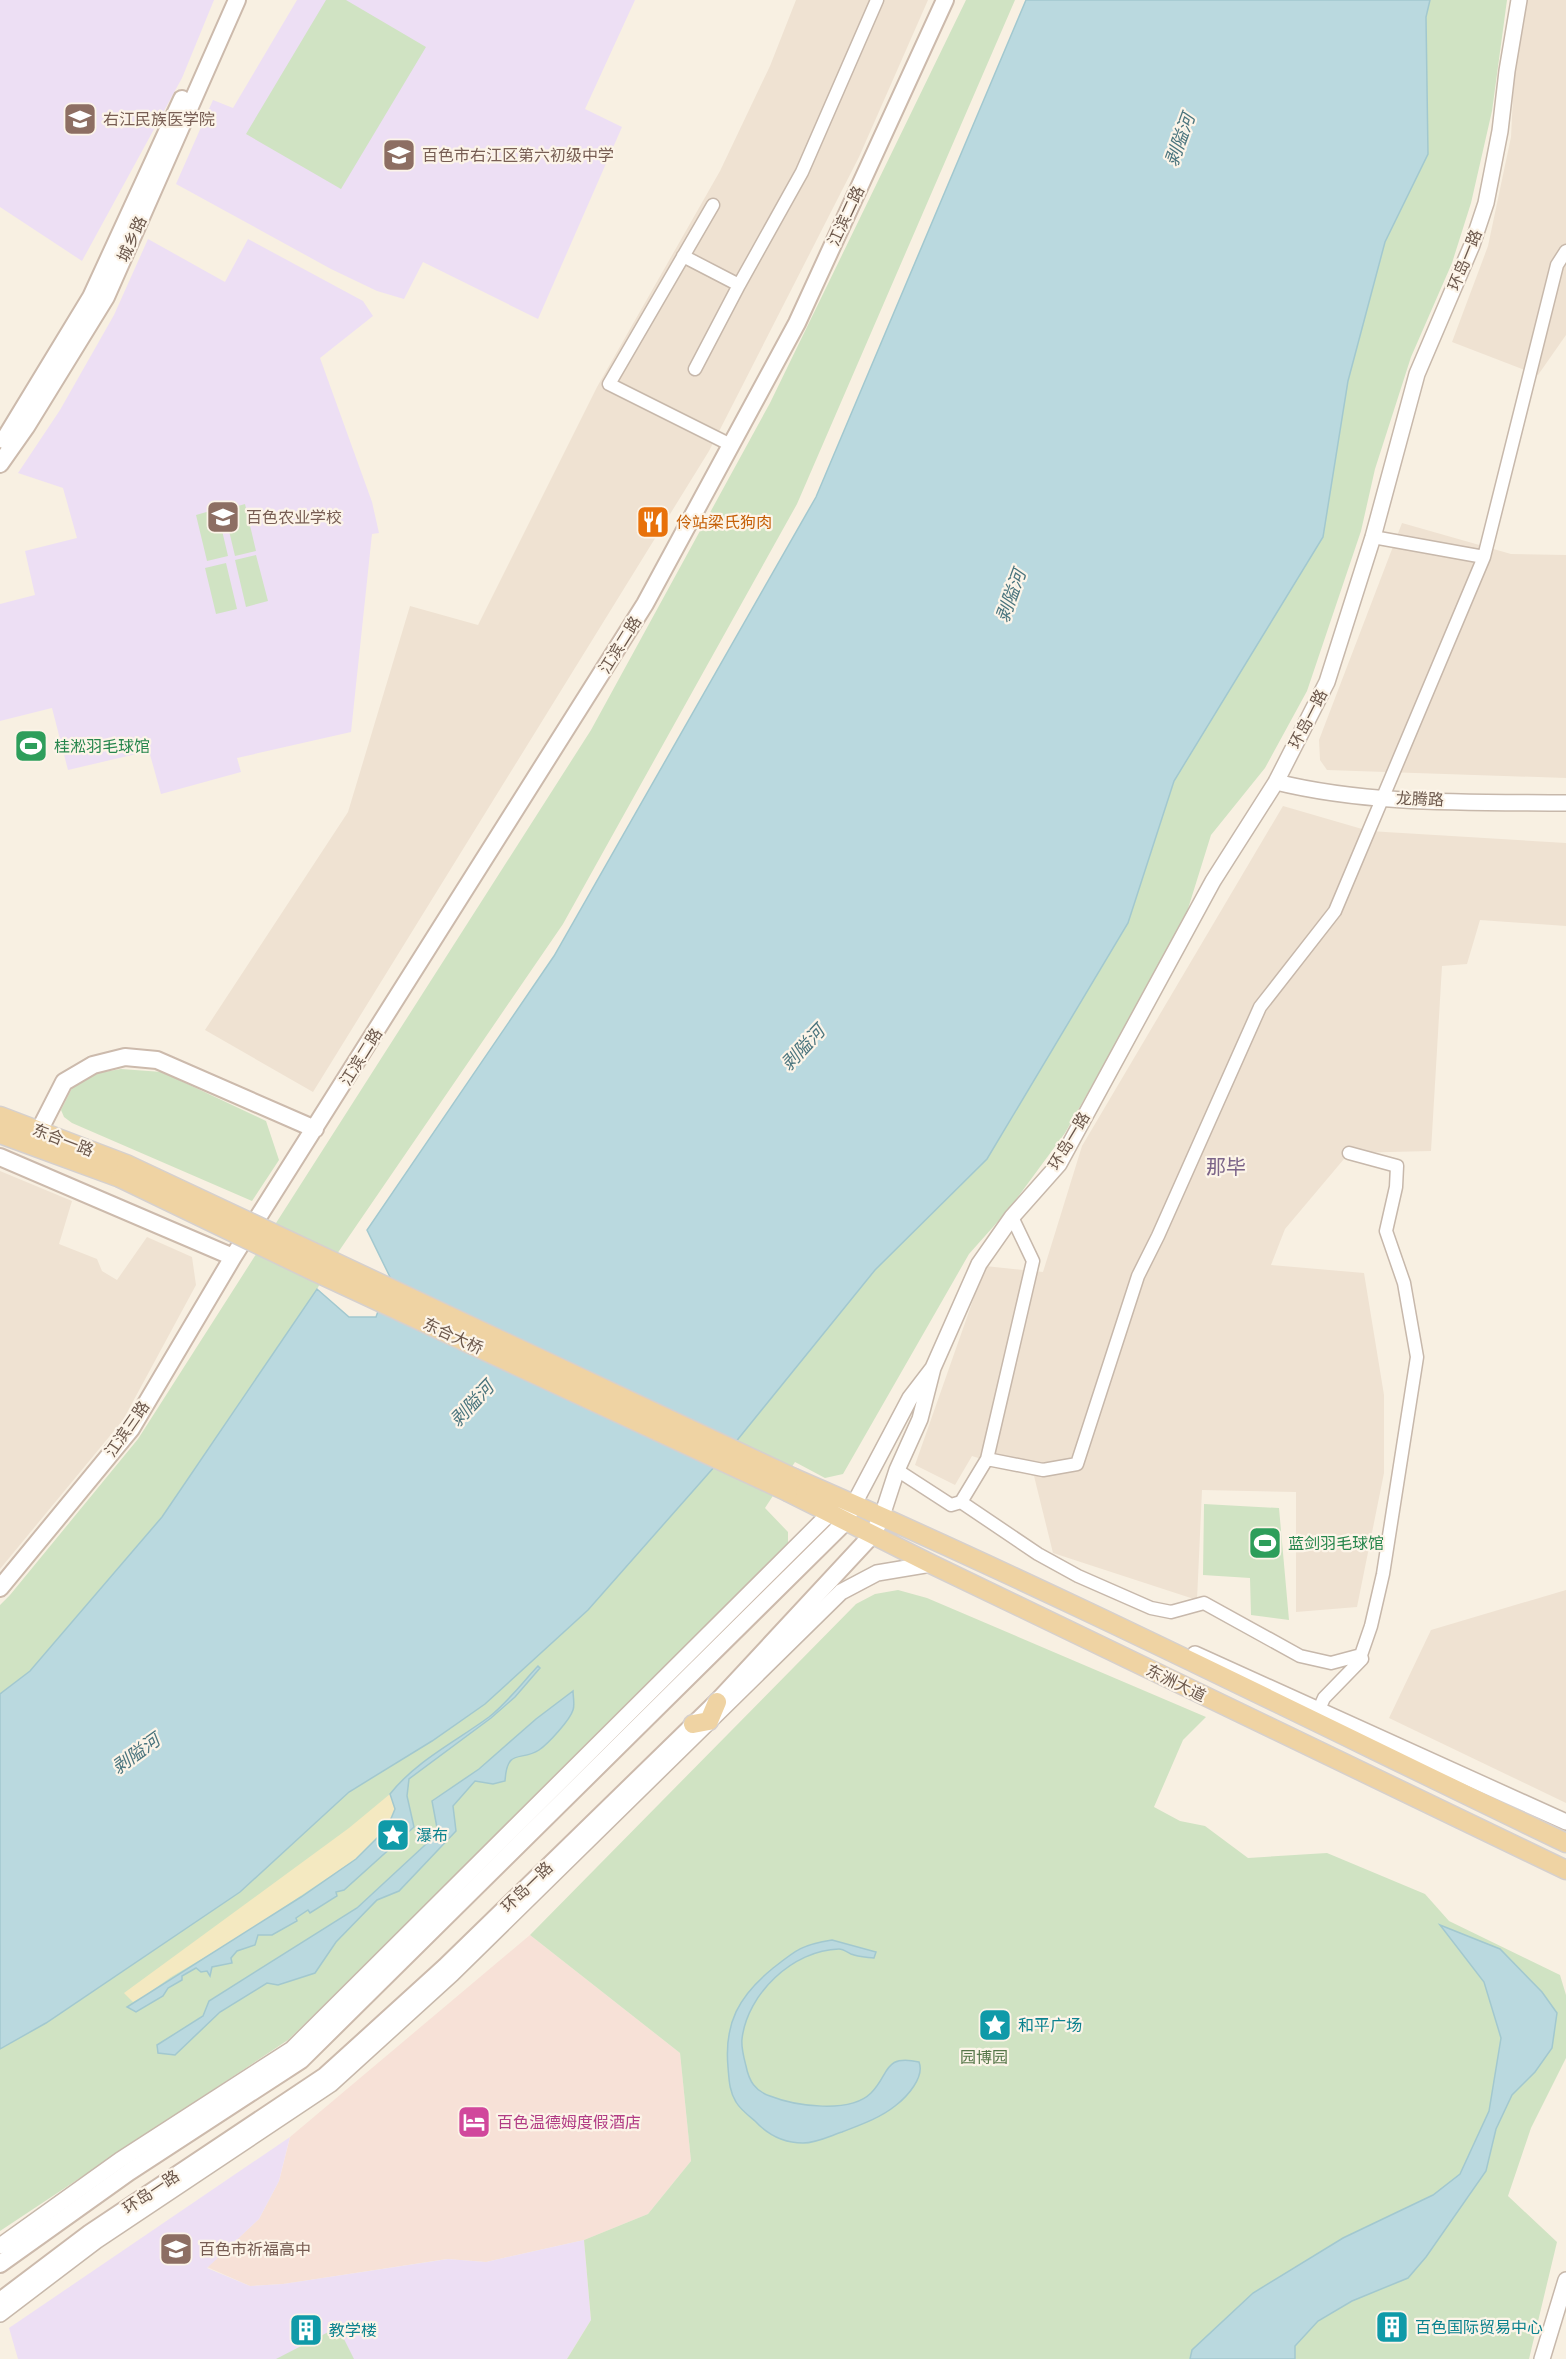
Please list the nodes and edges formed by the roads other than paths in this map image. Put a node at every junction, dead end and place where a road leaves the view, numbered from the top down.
1 (228, 0) edge
2 (237, 0) edge
3 (877, 0) edge
4 (945, 0) edge
5 (1519, 0) edge
6 (713, 205) dead end
7 (1566, 251) edge
8 (683, 256) junction
9 (739, 285) junction
10 (695, 369) dead end
11 (731, 446) junction
12 (0, 447) edge
13 (0, 464) edge
14 (1373, 537) junction
15 (1484, 557) junction
16 (1276, 782) junction
17 (1383, 798) junction
18 (1566, 803) edge
19 (0, 1116) edge
20 (315, 1129) junction
21 (39, 1131) junction
22 (0, 1134) edge
23 (1349, 1153) dead end
24 (0, 1157) edge
25 (123, 1171) junction
26 (1012, 1216) junction
27 (233, 1257) junction
28 (933, 1368) junction
29 (987, 1459) junction
30 (897, 1470) junction
31 (791, 1485) junction
32 (848, 1501) junction
33 (961, 1502) junction
34 (882, 1516) junction
35 (838, 1518) junction
36 (873, 1534) junction
37 (975, 1559) junction
38 (931, 1564) junction
39 (1008, 1575) junction
40 (0, 1588) edge
41 (997, 1596) junction
42 (1361, 1655) junction
43 (717, 1702) joint
44 (1316, 1715) junction
45 (701, 1723) junction
46 (1566, 1822) edge
47 (1566, 1843) edge
48 (1566, 1870) edge
49 (0, 2246) edge
50 (0, 2264) edge
51 (1566, 2280) edge
52 (0, 2301) edge
53 (0, 2314) edge
54 (1542, 2359) edge

1 - 12 main road, 城乡路
2 - 13 main road, 城乡路
3 - 9 street
4 - 11 main road, 江滨二路
5 - 14 street, 环岛一路
6 - 8 street
7 - 15 street
8 - 9 street
8 - 11 street
9 - 10 street
11 - 20 main road, 江滨二路
14 - 15 street
14 - 16 street, 环岛一路
15 - 17 street
16 - 17 street, 龙腾路
16 - 26 street, 环岛一路
17 - 18 street, 龙腾路
17 - 29 street
19 - 21 main road, 东合一路
20 - 21 main road
20 - 27 main road, 江滨二路
21 - 25 main road, 东合一路
22 - 25 main road, 东合一路
23 - 42 street
24 - 27 main road
25 - 31 main road, 东合大桥, bridge
26 - 28 street, 环岛一路
26 - 29 street
27 - 40 main road, 江滨三路
28 - 30 street, 环岛一路
28 - 32 street, 环岛一路
29 - 33 street
30 - 33 street
30 - 34 street, 环岛一路
31 - 32 main road, 东洲大道
31 - 35 main road, 东洲大道
32 - 34 main road, 东洲大道
32 - 35 main road, 环岛一路
33 - 42 street
34 - 36 main road, 环岛一路
34 - 37 main road, 东洲大道
35 - 36 main road, 东洲大道
35 - 49 street
35 - 50 main road, 环岛一路
36 - 38 main road, 东洲大道
36 - 43 main road, 环岛一路
37 - 39 main road, 东洲大道
37 - 44 street
38 - 41 main road, 东洲大道
38 - 45 street
39 - 41 main road
39 - 44 main road, 东洲大道
41 - 48 main road, 东洲大道
42 - 44 street
43 - 45 main road
44 - 46 street
44 - 47 main road, 东洲大道
45 - 52 main road, 环岛一路
45 - 53 street
51 - 54 street

